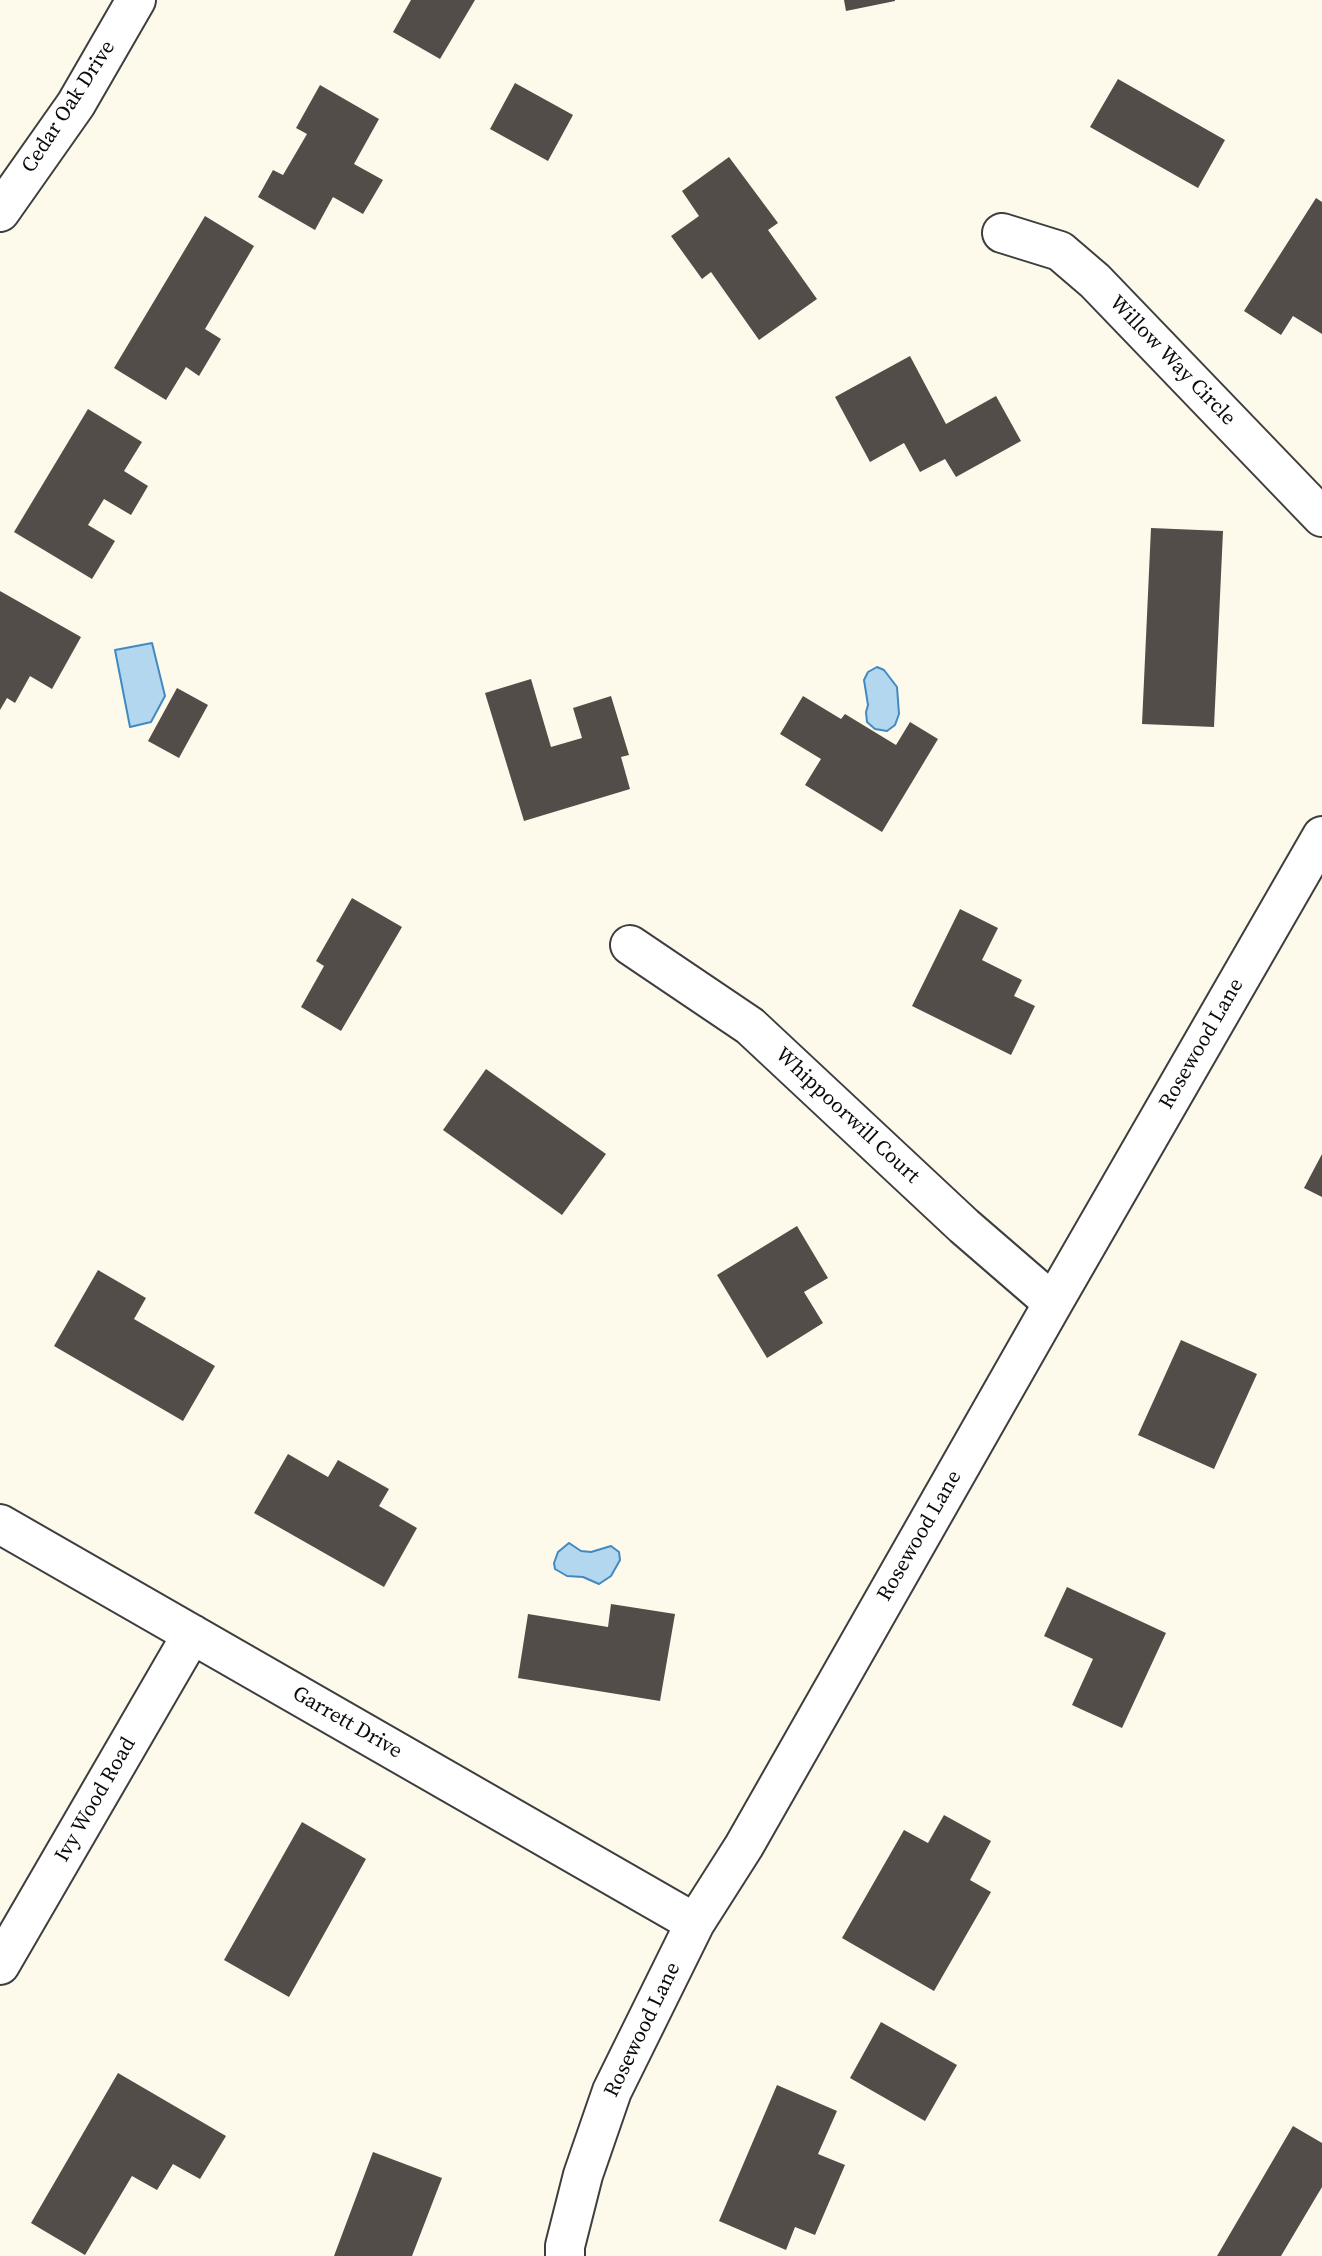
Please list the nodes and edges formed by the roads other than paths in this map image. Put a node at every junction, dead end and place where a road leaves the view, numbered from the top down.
1 (135, 0) edge
2 (0, 212) edge
3 (1002, 233) dead end
4 (1322, 517) edge
5 (1322, 836) edge
6 (630, 945) dead end
7 (1053, 1303) junction
8 (0, 1524) edge
9 (192, 1634) junction
10 (695, 1923) junction
11 (0, 1965) edge
12 (565, 2256) edge

1 - 2 street, Cedar Oak Drive
3 - 4 street, Willow Way Circle
5 - 7 street, Rosewood Lane
6 - 7 street, Whippoorwill Court
7 - 10 street, Rosewood Lane
8 - 9 street, Garrett Drive
9 - 10 street, Garrett Drive
9 - 11 street, Ivy Wood Road
10 - 12 street, Rosewood Lane

